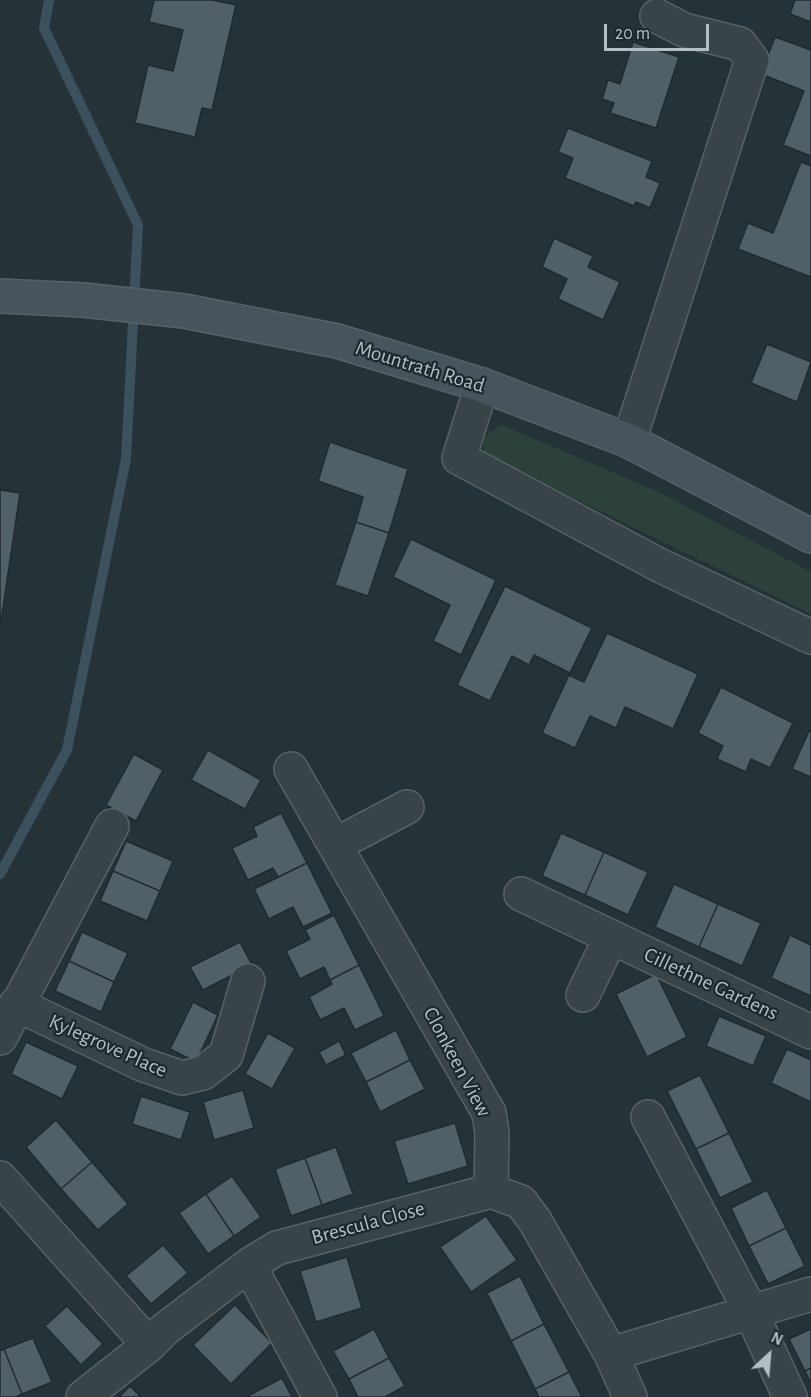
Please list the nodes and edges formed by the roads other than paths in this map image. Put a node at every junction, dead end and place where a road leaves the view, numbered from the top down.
1 (657, 16) dead end
2 (0, 296) edge
3 (482, 385) junction
4 (629, 441) junction
5 (811, 536) edge
6 (811, 637) edge
7 (291, 768) dead end
8 (407, 807) dead end
9 (112, 826) dead end
10 (335, 845) junction
11 (521, 894) dead end
12 (611, 937) junction
13 (248, 981) dead end
14 (583, 995) dead end
15 (16, 1004) junction
16 (811, 1032) edge
17 (0, 1038) edge
18 (648, 1117) dead end
19 (0, 1178) edge
20 (491, 1191) junction
21 (249, 1265) junction
22 (811, 1294) edge
23 (751, 1312) junction
24 (149, 1345) junction
25 (610, 1354) junction
26 (83, 1397) edge
27 (320, 1397) edge
28 (630, 1397) edge
29 (790, 1397) edge

1 - 4 street
2 - 3 main road, Mountrath Road
3 - 4 main road, Mountrath Road
3 - 6 street
4 - 5 main road, Mountrath Road
7 - 10 street, Clonkeen View
8 - 10 street
9 - 15 street
10 - 20 street, Clonkeen View
11 - 12 street, Cillethne Gardens
12 - 14 street
12 - 16 street, Cillethne Gardens
13 - 15 street, Kylegrove Place
15 - 17 street
18 - 23 street
19 - 24 street
20 - 21 street, Brescula Close
20 - 25 street
21 - 24 street, Brescula Close
21 - 27 street
22 - 23 street
23 - 25 street
23 - 29 street
24 - 26 street, Brescula Close
25 - 28 street

